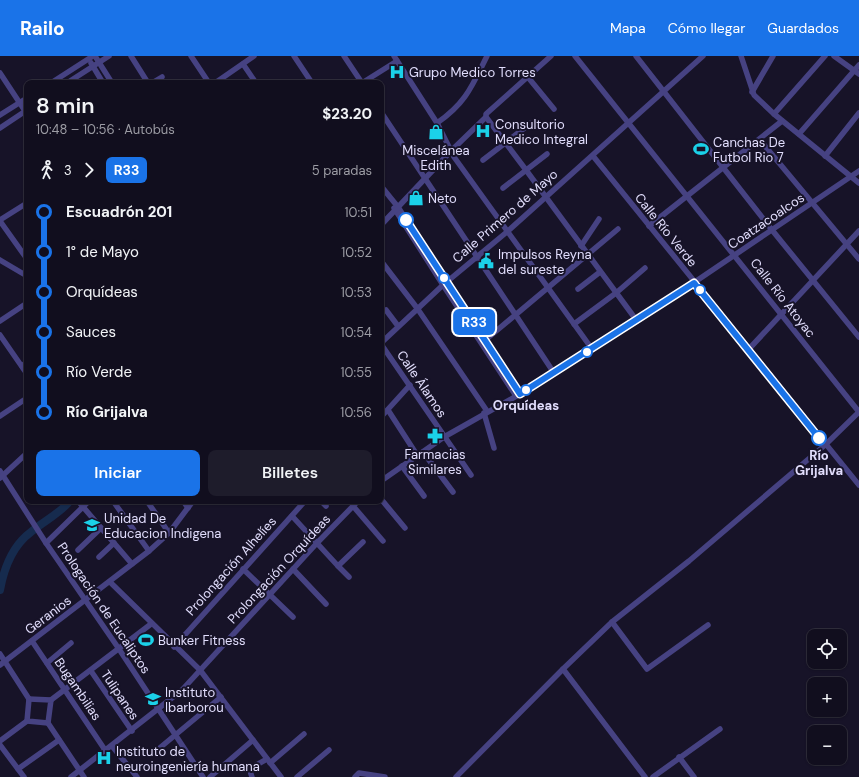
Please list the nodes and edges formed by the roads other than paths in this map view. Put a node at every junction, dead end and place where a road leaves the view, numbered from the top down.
1 (108, 56) edge
2 (131, 56) edge
3 (191, 56) edge
4 (254, 56) edge
5 (294, 56) edge
6 (344, 56) edge
7 (487, 56) edge
8 (551, 56) edge
9 (575, 56) edge
10 (636, 56) edge
11 (702, 56) edge
12 (741, 56) edge
13 (773, 56) edge
14 (825, 56) edge
15 (834, 56) edge
16 (90, 57) edge
17 (395, 59) edge
18 (99, 62) junction
19 (243, 64) junction
20 (859, 65) edge
21 (92, 66) junction
22 (857, 72) edge
23 (0, 73) edge
24 (527, 76) junction
25 (162, 77) dead end
26 (55, 80) edge
27 (71, 80) edge
28 (101, 80) edge
29 (110, 80) edge
30 (146, 80) edge
31 (157, 80) edge
32 (207, 80) edge
33 (219, 80) edge
34 (254, 80) edge
35 (310, 80) edge
36 (360, 80) edge
37 (366, 80) edge
38 (664, 91) junction
39 (752, 92) junction
40 (24, 100) edge
41 (19, 103) junction
42 (24, 109) edge
43 (554, 109) dead end
44 (24, 113) edge
45 (774, 114) junction
46 (859, 114) edge
47 (0, 115) edge
48 (384, 117) edge
49 (486, 117) junction
50 (782, 121) junction
51 (531, 123) dead end
52 (437, 124) junction
53 (628, 124) junction
54 (0, 128) edge
55 (799, 134) junction
56 (760, 140) junction
57 (506, 144) junction
58 (452, 150) junction
59 (547, 154) dead end
60 (593, 156) junction
61 (826, 156) junction
62 (483, 160) dead end
63 (724, 168) junction
64 (526, 170) junction
65 (859, 171) edge
66 (852, 177) junction
67 (425, 179) junction
68 (859, 183) edge
69 (503, 188) dead end
70 (384, 190) edge
71 (546, 197) junction
72 (687, 197) junction
73 (813, 202) junction
74 (24, 205) edge
75 (395, 207) junction
76 (600, 219) dead end
77 (0, 221) edge
78 (384, 221) edge
79 (649, 226) junction
80 (618, 229) dead end
81 (772, 230) junction
82 (508, 231) junction
83 (859, 231) edge
84 (847, 244) junction
85 (581, 246) junction
86 (587, 254) junction
87 (24, 255) edge
88 (477, 255) junction
89 (735, 255) junction
90 (859, 259) edge
91 (0, 260) edge
92 (384, 265) edge
93 (645, 268) dead end
94 (600, 272) junction
95 (24, 274) edge
96 (813, 281) junction
97 (694, 283) junction
98 (445, 284) junction
99 (548, 287) junction
100 (578, 289) dead end
101 (616, 293) junction
102 (24, 305) edge
103 (417, 308) junction
104 (386, 310) dead end
105 (515, 313) junction
106 (782, 315) junction
107 (0, 321) edge
108 (637, 321) junction
109 (574, 324) junction
110 (398, 326) junction
111 (0, 334) edge
112 (859, 337) edge
113 (384, 340) edge
114 (483, 341) junction
115 (384, 347) edge
116 (592, 349) junction
117 (748, 350) junction
118 (22, 366) joint
119 (24, 369) edge
120 (554, 373) junction
121 (410, 385) junction
122 (518, 395) junction
123 (24, 400) edge
124 (0, 409) edge
125 (388, 410) junction
126 (485, 412) junction
127 (859, 412) edge
128 (384, 414) edge
129 (2, 415) edge
130 (444, 437) junction
131 (825, 445) junction
132 (494, 448) dead end
133 (423, 452) junction
134 (417, 455) junction
135 (24, 456) edge
136 (402, 466) junction
137 (1, 475) edge
138 (471, 475) dead end
139 (384, 479) edge
140 (859, 486) edge
141 (453, 492) dead end
142 (424, 496) dead end
143 (384, 503) edge
144 (80, 504) edge
145 (86, 504) edge
146 (114, 504) edge
147 (149, 504) edge
148 (185, 504) edge
149 (191, 504) edge
150 (302, 504) edge
151 (353, 506) joint
152 (83, 507) junction
153 (188, 508) junction
154 (292, 516) junction
155 (102, 528) junction
156 (405, 528) dead end
157 (169, 533) junction
158 (383, 541) dead end
159 (363, 542) dead end
160 (46, 543) junction
161 (114, 543) junction
162 (317, 543) junction
163 (78, 550) dead end
164 (149, 550) junction
165 (99, 557) dead end
166 (132, 564) junction
167 (338, 566) junction
168 (244, 569) junction
169 (293, 569) junction
170 (349, 577) dead end
171 (110, 582) junction
172 (270, 594) junction
173 (86, 600) junction
174 (326, 604) dead end
175 (293, 617) dead end
176 (612, 622) junction
177 (151, 624) junction
178 (708, 625) dead end
179 (32, 641) junction
180 (71, 643) dead end
181 (174, 647) junction
182 (119, 649) junction
183 (0, 654) edge
184 (5, 661) junction
185 (47, 663) junction
186 (0, 665) edge
187 (563, 668) junction
188 (200, 670) junction
189 (91, 671) junction
190 (66, 690) junction
191 (221, 697) junction
192 (30, 699) junction
193 (51, 700) junction
194 (158, 710) junction
195 (27, 721) junction
196 (48, 722) junction
197 (720, 729) dead end
198 (132, 731) junction
199 (304, 734) dead end
200 (175, 735) junction
201 (59, 740) junction
202 (253, 740) junction
203 (0, 741) edge
204 (112, 746) junction
205 (105, 750) junction
206 (156, 750) dead end
207 (329, 750) dead end
208 (679, 757) junction
209 (268, 761) junction
210 (18, 769) junction
211 (80, 770) junction
212 (24, 777) edge
213 (71, 777) edge
214 (84, 777) edge
215 (136, 777) edge
216 (203, 777) edge
217 (210, 777) edge
218 (252, 777) edge
219 (281, 777) edge
220 (297, 777) edge
221 (355, 777) edge
222 (385, 777) edge
223 (456, 777) edge
224 (645, 777) edge
225 (653, 777) edge
226 (694, 777) edge

1 - 18 street
2 - 30 street
3 - 32 street
4 - 19 street
5 - 35 street
6 - 36 street
7 - 52 street
8 - 24 street
9 - 53 street, Calle Río Atoyac
10 - 38 street
11 - 38 street, Calle Primero de Mayo
12 - 39 street
13 - 39 street
14 - 45 street
15 - 22 street
16 - 18 street
16 - 21 street
16 - 26 street
17 - 37 street
17 - 52 street
18 - 21 street
18 - 29 street
19 - 33 street
19 - 34 street
20 - 22 street
21 - 27 street
21 - 28 street
22 - 55 street
23 - 41 street
24 - 43 street
24 - 49 street
25 - 31 street
38 - 53 street, Calle Primero de Mayo
38 - 63 street
39 - 45 street
40 - 41 street
41 - 42 street
41 - 47 street
44 - 54 street
45 - 50 street
46 - 61 street
48 - 67 street
49 - 57 street
49 - 58 street
50 - 55 street
50 - 56 street
51 - 57 street
52 - 58 street
53 - 60 street, Calle Primero de Mayo
53 - 72 street, Calle Río Atoyac
55 - 61 street
56 - 63 street
56 - 73 street
57 - 62 street
57 - 64 street
58 - 67 street
58 - 82 street
59 - 64 street
60 - 71 street, Calle Primero de Mayo
60 - 79 street, Calle Río Verde
61 - 66 street
63 - 72 street
63 - 81 street
64 - 69 street
64 - 71 street
65 - 66 street, Coatzacoalcos
66 - 68 street
66 - 73 street, Coatzacoalcos
67 - 75 street
67 - 88 street
70 - 75 street
71 - 82 street, Calle Primero de Mayo
71 - 85 street
72 - 79 street
72 - 89 street, Calle Río Atoyac
73 - 81 street, Coatzacoalcos
73 - 84 street
74 - 77 street
75 - 78 street
75 - 98 street
76 - 85 street
77 - 87 street
79 - 97 street, Calle Río Verde
80 - 86 street
81 - 89 street, Coatzacoalcos
81 - 96 street
82 - 88 street, Calle Primero de Mayo
82 - 99 street
83 - 84 street
84 - 90 street
84 - 96 street
85 - 86 street
86 - 94 street
86 - 99 street
88 - 98 street, Calle Primero de Mayo
88 - 105 street
89 - 97 street, Coatzacoalcos
89 - 106 street, Calle Río Atoyac
91 - 95 street
92 - 103 street
93 - 101 street
94 - 100 street
94 - 101 street
96 - 106 street
96 - 112 street
97 - 108 street
97 - 117 street, Calle Río Verde
98 - 103 street, Calle Primero de Mayo
98 - 114 street
99 - 105 street
99 - 109 street
101 - 108 street
101 - 109 street
102 - 107 street
103 - 110 street, Calle Primero de Mayo
103 - 126 street
104 - 110 street
105 - 114 street
105 - 120 street
106 - 117 street
106 - 127 street, Calle Río Atoyac
108 - 116 street
109 - 116 street
110 - 113 street, Calle Primero de Mayo
111 - 118 street
114 - 122 street
115 - 121 street, Calle Álamos
116 - 120 street
117 - 131 street, Calle Río Verde
118 - 119 street
120 - 122 street
121 - 125 street
121 - 130 street, Calle Álamos
122 - 126 street
123 - 129 street
124 - 129 street
125 - 128 street
125 - 134 street
126 - 130 street
126 - 132 street
127 - 131 street
130 - 133 street
130 - 138 street, Calle Álamos
131 - 140 street, Calle Río Verde
131 - 176 street
133 - 134 street
133 - 141 street
134 - 136 street
135 - 137 street
136 - 139 street
136 - 142 street
137 - 160 street, Prologación de Eucaliptos
143 - 156 street
144 - 152 street
145 - 152 street
146 - 164 street
147 - 157 street
148 - 153 street
149 - 153 street, Geranios
150 - 154 street, Prolongación Alhelíes
151 - 158 street
151 - 162 street, Prolongación Orquídeas
152 - 155 street
152 - 160 street
153 - 157 street, Geranios
154 - 162 street
154 - 168 street, Prolongación Alhelíes
155 - 161 street
155 - 163 street
157 - 164 street, Geranios
159 - 167 street
160 - 173 street, Prologación de Eucaliptos
161 - 165 street
161 - 166 street
162 - 167 street
162 - 169 street, Prolongación Orquídeas
164 - 166 street, Geranios
166 - 171 street, Geranios
167 - 170 street
168 - 172 street
168 - 181 street, Prolongación Alhelíes
169 - 172 street, Prolongación Orquídeas
169 - 174 street
171 - 173 street, Geranios
171 - 177 street
172 - 175 street
172 - 188 street, Prolongación Orquídeas
173 - 179 street, Geranios
173 - 182 street, Prologación de Eucaliptos
176 - 178 street
176 - 187 street
177 - 181 street
177 - 182 street
179 - 184 street, Geranios
179 - 185 street, Bugambilias
180 - 185 street
181 - 188 street
182 - 189 street
182 - 194 street, Prologación de Eucaliptos
183 - 184 street
184 - 186 street, Geranios
184 - 192 street
185 - 190 street, Bugambilias
187 - 223 street
187 - 224 street
188 - 191 street
188 - 194 street, Prolongación Orquídeas
189 - 190 street
189 - 198 street, Tulipanes
190 - 193 street
190 - 205 street, Bugambilias
191 - 200 street
191 - 202 street
192 - 193 street
192 - 195 street
193 - 196 street
194 - 198 street, Prolongación Orquídeas
194 - 200 street, Prologación de Eucaliptos
195 - 196 street
195 - 203 street
196 - 201 street
197 - 208 street
198 - 204 street, Prolongación Orquídeas
199 - 209 street
200 - 206 street
200 - 216 street, Prologación de Eucaliptos
201 - 210 street
201 - 211 street
202 - 209 street
202 - 217 street
203 - 210 street
204 - 205 street, Prolongación Orquídeas
204 - 215 street
205 - 211 street, Prolongación Orquídeas
207 - 220 street
208 - 225 street
208 - 226 street
209 - 218 street
209 - 219 street
210 - 212 street
211 - 213 street, Prolongación Orquídeas
211 - 214 street
221 - 222 street

